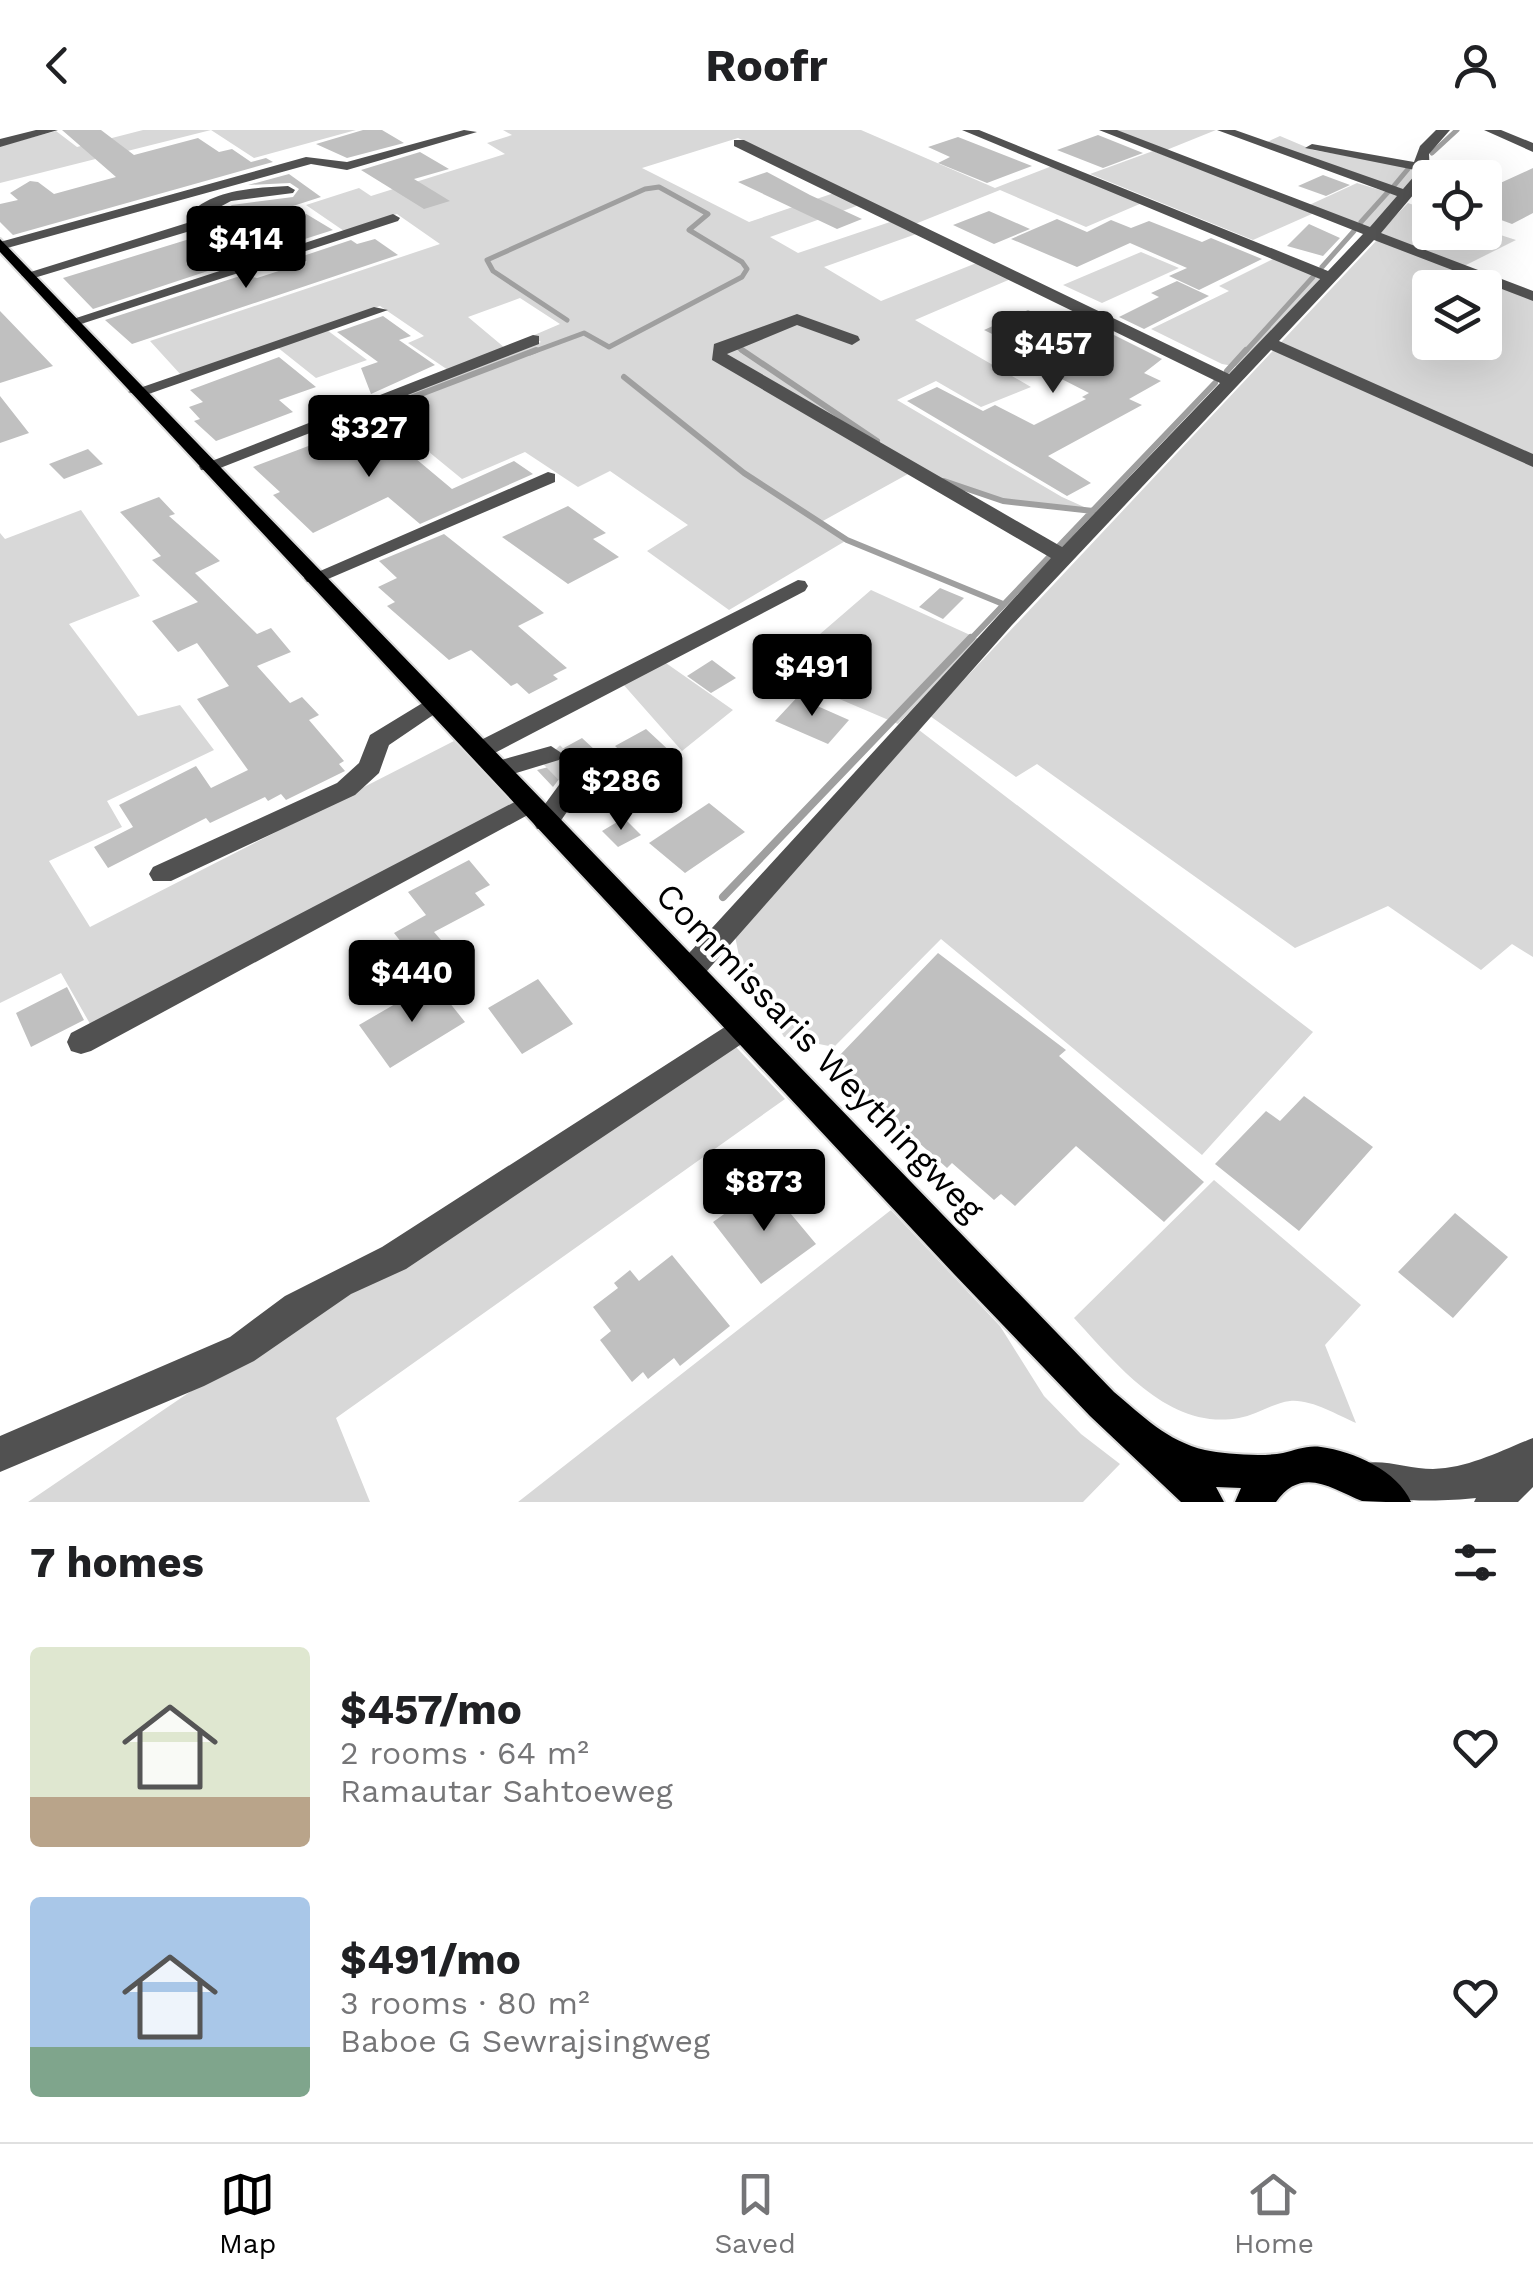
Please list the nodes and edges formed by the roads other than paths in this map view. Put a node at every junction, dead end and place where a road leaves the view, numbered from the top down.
1 (52, 130) edge
2 (968, 130) edge
3 (1105, 130) edge
4 (1223, 130) edge
5 (1444, 130) edge
6 (1490, 130) edge
7 (471, 132) edge
8 (1302, 140) dead end
9 (0, 142) edge
10 (739, 143) dead end
11 (1533, 148) edge
12 (1421, 160) edge
13 (1412, 165) edge
14 (1412, 188) edge
15 (288, 190) dead end
16 (1406, 195) junction
17 (394, 218) dead end
18 (1372, 233) junction
19 (1, 244) edge
20 (29, 274) junction
21 (1331, 278) junction
22 (1533, 296) edge
23 (380, 310) dead end
24 (72, 322) junction
25 (533, 340) dead end
26 (852, 340) dead end
27 (1270, 342) junction
28 (1232, 382) junction
29 (137, 392) junction
30 (1533, 461) edge
31 (208, 466) junction
32 (548, 478) dead end
33 (1064, 558) junction
34 (314, 578) junction
35 (798, 586) dead end
36 (434, 704) junction
37 (551, 754) dead end
38 (488, 760) junction
39 (576, 780) dead end
40 (537, 813) junction
41 (162, 874) dead end
42 (689, 972) junction
43 (742, 1028) junction
44 (81, 1042) dead end
45 (1132, 1434) junction
46 (0, 1454) edge
47 (1533, 1458) edge
48 (1278, 1472) junction
49 (1362, 1478) junction
50 (1205, 1502) edge
51 (1254, 1502) edge
52 (1392, 1502) edge
53 (1493, 1502) edge

1 - 9 street
2 - 21 street
3 - 18 street
4 - 16 street
5 - 12 street
6 - 11 street
7 - 19 street
8 - 13 street
10 - 28 street
14 - 16 street
15 - 20 street
16 - 18 street
17 - 24 street
18 - 21 street
18 - 22 street
19 - 20 main road, Commissaris Weythingweg
20 - 24 main road, Commissaris Weythingweg
21 - 27 street
23 - 29 street
24 - 29 main road, Commissaris Weythingweg
25 - 31 street
26 - 33 street
27 - 28 street
27 - 30 street
28 - 33 street
29 - 31 main road, Commissaris Weythingweg
31 - 34 main road, Commissaris Weythingweg
32 - 34 street
33 - 42 street
34 - 36 main road, Commissaris Weythingweg
35 - 38 street
36 - 38 main road, Commissaris Weythingweg
36 - 41 street
37 - 38 street
38 - 40 main road, Commissaris Weythingweg
39 - 40 street
40 - 42 main road, Commissaris Weythingweg
40 - 44 street
42 - 43 main road, Commissaris Weythingweg
43 - 45 main road, Commissaris Weythingweg
43 - 46 street
45 - 48 main road, Commissaris Weythingweg
45 - 50 main road, Commissaris Weythingweg
47 - 49 street
47 - 53 street
48 - 49 main road, Commissaris Weythingweg
48 - 51 main road
49 - 52 main road

